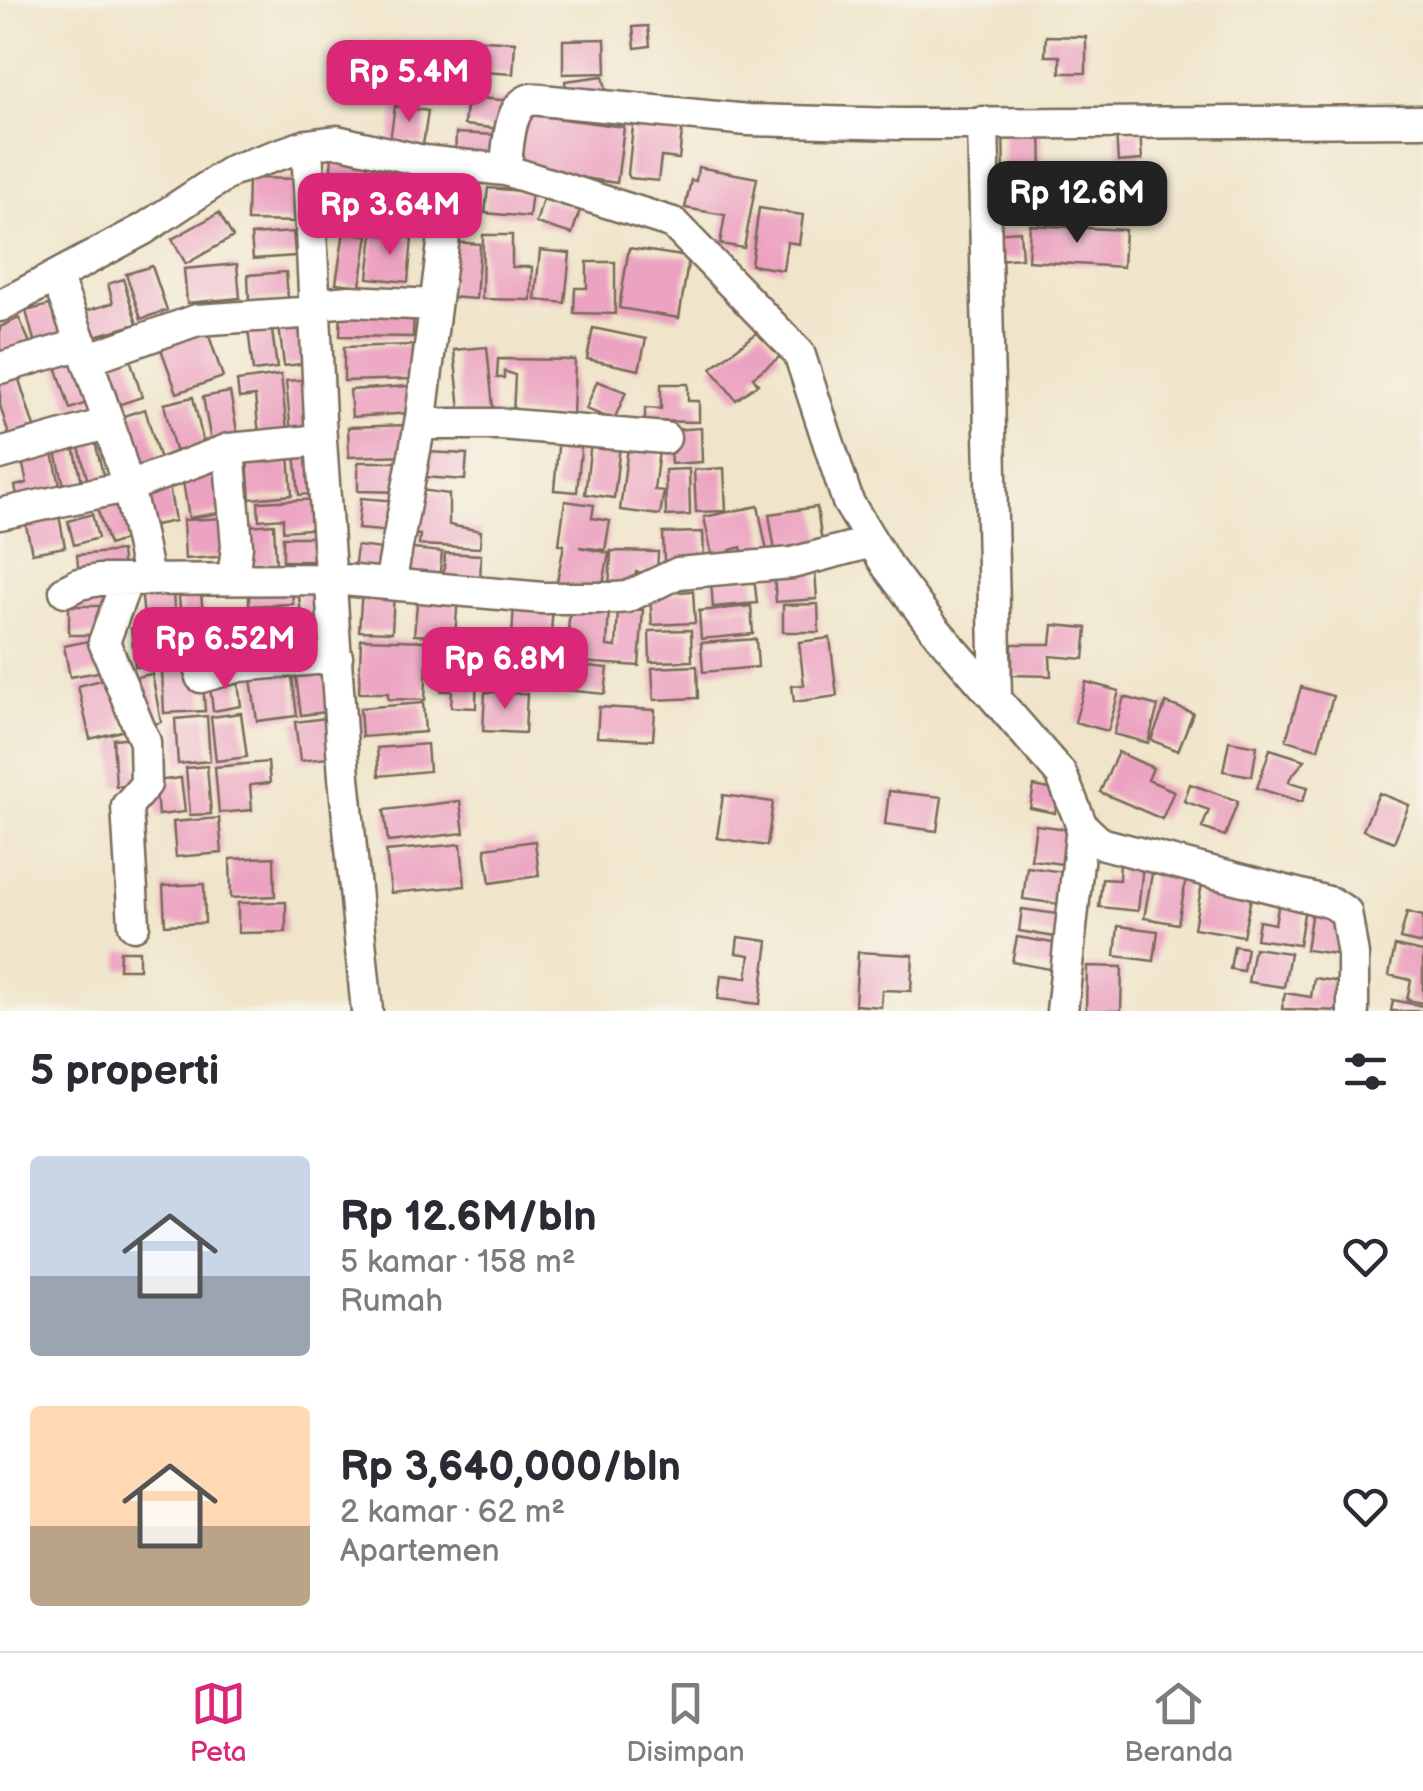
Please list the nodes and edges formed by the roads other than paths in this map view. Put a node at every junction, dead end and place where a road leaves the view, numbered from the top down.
1 (1423, 121) edge
2 (983, 122) junction
3 (306, 145) junction
4 (453, 165) junction
5 (505, 170) junction
6 (56, 276) junction
7 (435, 305) junction
8 (0, 306) edge
9 (316, 308) junction
10 (84, 352) junction
11 (0, 368) edge
12 (108, 423) junction
13 (420, 424) junction
14 (666, 438) dead end
15 (321, 440) junction
16 (229, 449) junction
17 (0, 454) edge
18 (130, 486) junction
19 (0, 514) edge
20 (872, 542) junction
21 (233, 579) junction
22 (332, 579) junction
23 (138, 580) junction
24 (390, 584) junction
25 (65, 591) dead end
26 (336, 657) junction
27 (200, 678) dead end
28 (996, 698) junction
29 (1082, 826) junction
30 (134, 926) dead end
31 (367, 1011) edge
32 (1062, 1011) edge
33 (1353, 1011) edge

1 - 2 street
2 - 5 street
2 - 28 street
3 - 4 street
3 - 6 street
3 - 9 street
4 - 5 street
4 - 7 street
5 - 20 street
6 - 8 street
6 - 10 street
7 - 9 street
7 - 13 street
9 - 10 street
9 - 15 street
10 - 11 street
10 - 12 street
12 - 17 street
12 - 18 street
13 - 14 street
13 - 24 street
15 - 16 street
15 - 22 street
16 - 18 street
16 - 21 street
18 - 19 street
18 - 23 street
20 - 24 street
20 - 28 street
21 - 22 street
21 - 23 street
22 - 24 street
22 - 26 street
23 - 25 street
23 - 30 street
26 - 27 street
26 - 31 street
28 - 29 street
29 - 32 street
29 - 33 street

